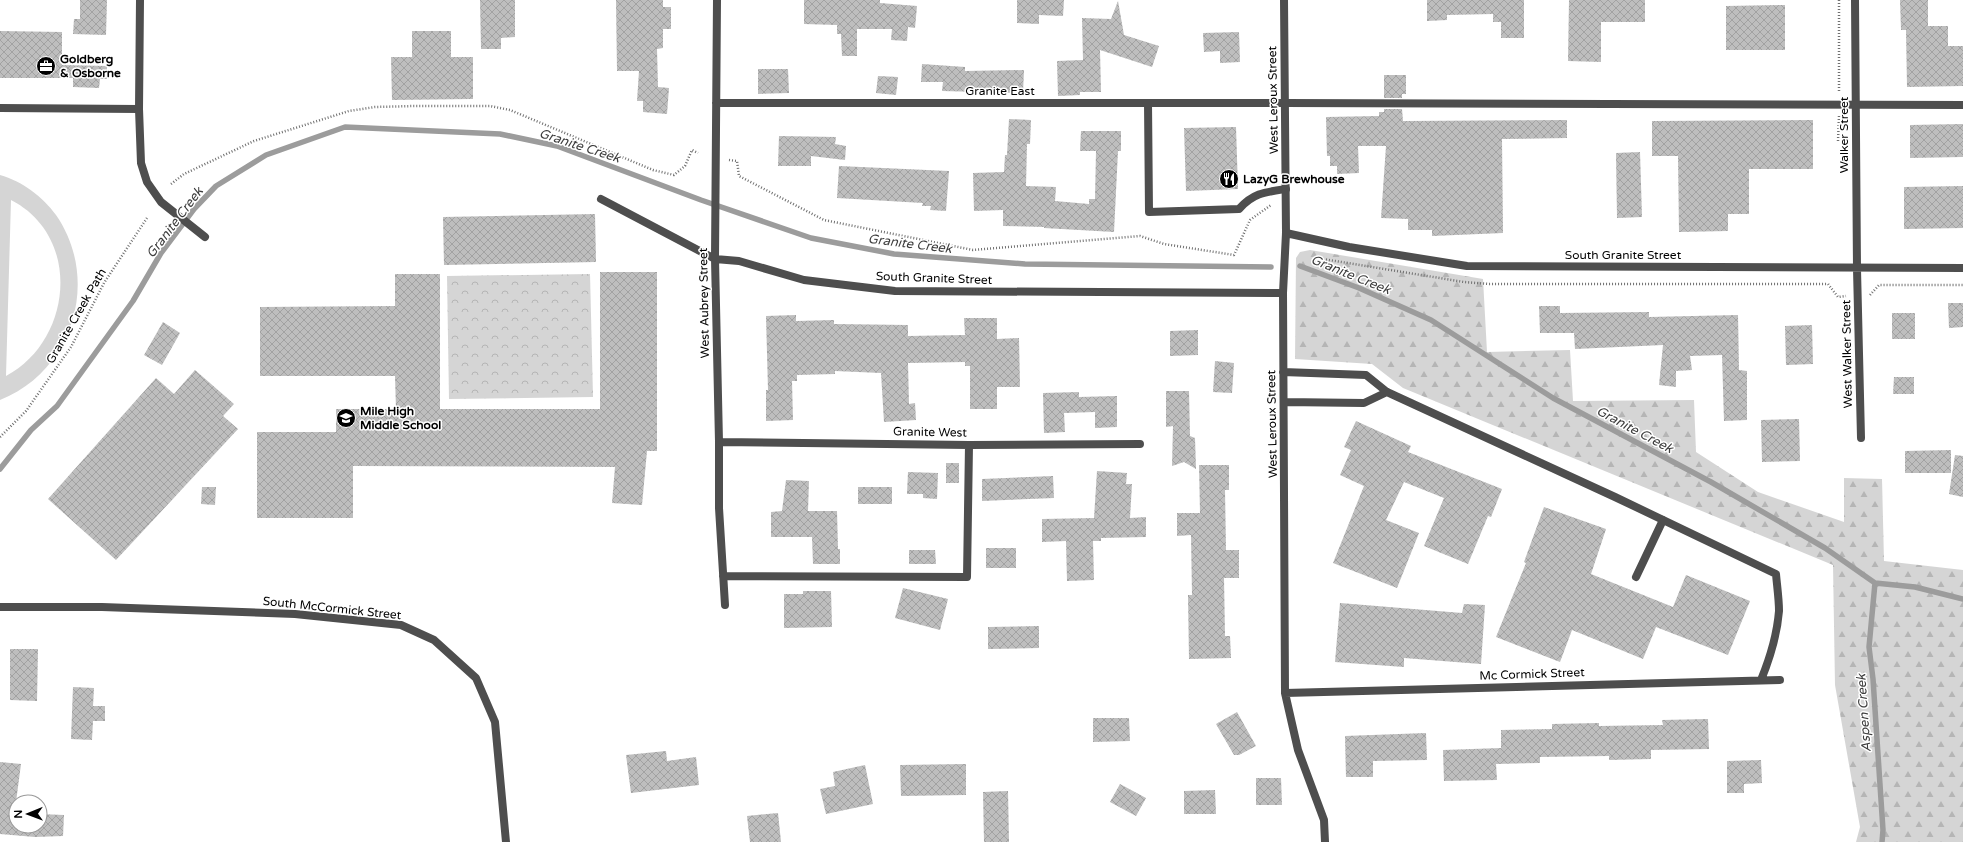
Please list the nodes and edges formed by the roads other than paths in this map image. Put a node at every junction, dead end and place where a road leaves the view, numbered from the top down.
1 (140, 0) edge
2 (717, 0) edge
3 (1284, 0) edge
4 (1855, 0) edge
5 (716, 103) junction
6 (1148, 103) junction
7 (1285, 104) junction
8 (1963, 105) edge
9 (1856, 106) junction
10 (0, 108) edge
11 (139, 109) junction
12 (1286, 192) junction
13 (601, 199) dead end
14 (1286, 233) junction
15 (205, 237) dead end
16 (715, 259) junction
17 (1963, 268) edge
18 (1857, 269) junction
19 (1283, 294) junction
20 (1283, 372) junction
21 (1387, 392) junction
22 (1284, 402) junction
23 (1861, 438) dead end
24 (719, 442) junction
25 (1140, 444) dead end
26 (970, 445) junction
27 (1663, 520) junction
28 (723, 576) junction
29 (1636, 577) dead end
30 (725, 605) dead end
31 (0, 607) edge
32 (1761, 680) junction
33 (1780, 680) dead end
34 (1285, 693) junction
35 (506, 842) edge
36 (1325, 842) edge

1 - 11 street
2 - 5 street, West Aubrey Street
3 - 7 street, West Leroux Street
4 - 9 street, Walker Street
5 - 6 street, Granite East
5 - 16 street, West Aubrey Street
6 - 7 street, Granite East
6 - 12 street
7 - 9 street, Granite East
7 - 12 street, West Leroux Street
8 - 9 street, Granite East
9 - 18 street, Walker Street
10 - 11 street
11 - 15 street
12 - 14 street, West Leroux Street
13 - 16 street, South Granite Street
14 - 18 street, South Granite Street
14 - 19 street, West Leroux Street
16 - 19 street, South Granite Street
16 - 24 street, West Aubrey Street
17 - 18 street, South Granite Street
18 - 23 street, West Walker Street
19 - 20 street, West Leroux Street
20 - 21 street
20 - 22 street, West Leroux Street
21 - 22 street
21 - 27 street
22 - 34 street, West Leroux Street
24 - 26 street, Granite West
24 - 28 street, West Aubrey Street
25 - 26 street, Granite West
26 - 28 street
27 - 29 street
27 - 32 street
28 - 30 street, West Aubrey Street
31 - 35 street, South McCormick Street
32 - 33 street, Mc Cormick Street
32 - 34 street, Mc Cormick Street
34 - 36 street, West Leroux Street

